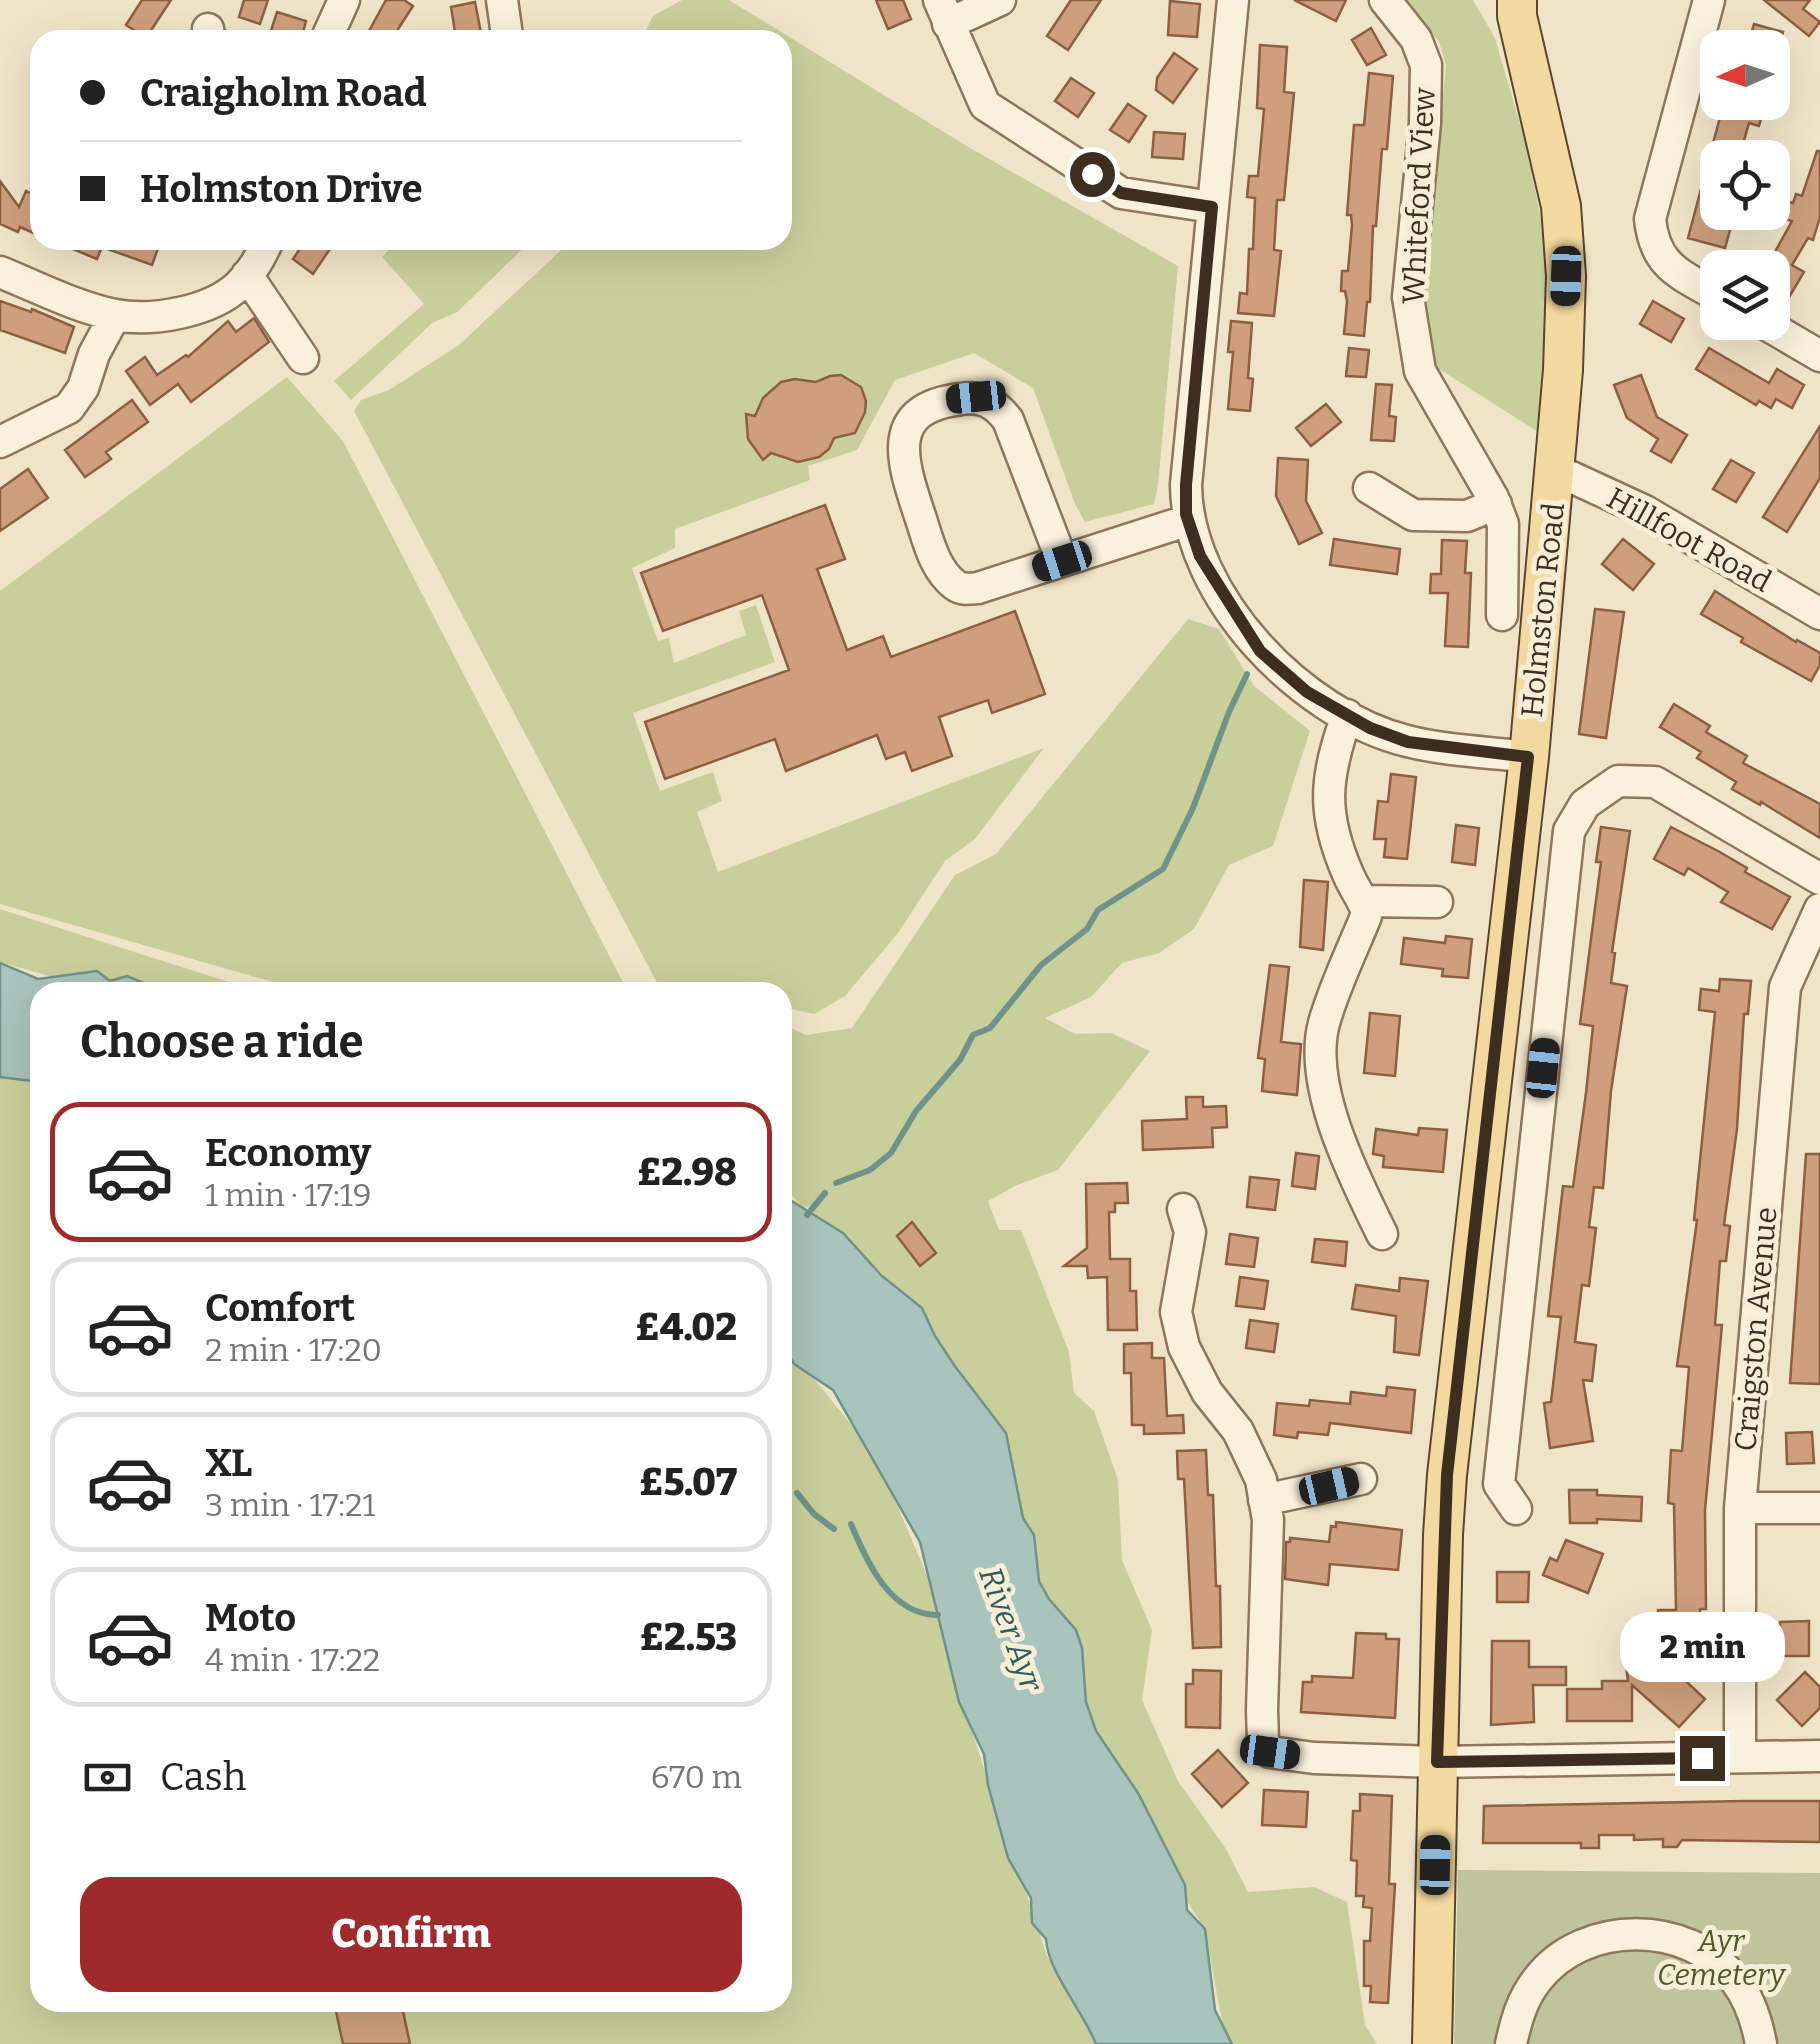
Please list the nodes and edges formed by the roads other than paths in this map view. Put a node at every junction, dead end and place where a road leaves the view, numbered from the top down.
1 (344, 0) edge
2 (502, 0) edge
3 (1233, 0) edge
4 (1384, 0) edge
5 (1709, 0) edge
6 (1514, 5) edge
7 (1005, 8) edge
8 (943, 12) edge
9 (330, 30) edge
10 (506, 30) edge
11 (1212, 207) junction
12 (264, 250) edge
13 (0, 272) edge
14 (247, 275) junction
15 (1700, 284) edge
16 (115, 315) junction
17 (1790, 338) edge
18 (1820, 356) edge
19 (304, 358) dead end
20 (0, 442) edge
21 (1556, 470) junction
22 (1369, 488) dead end
23 (1496, 504) junction
24 (1188, 520) junction
25 (1062, 561) junction
26 (1820, 614) edge
27 (1502, 615) dead end
28 (1347, 716) junction
29 (1528, 757) junction
30 (1820, 879) edge
31 (1363, 901) junction
32 (1437, 902) dead end
33 (1820, 908) edge
34 (1482, 1181) junction
35 (1530, 1187) junction
36 (1183, 1209) dead end
37 (1382, 1234) dead end
38 (1361, 1479) dead end
39 (1264, 1500) junction
40 (1740, 1508) junction
41 (1820, 1508) edge
42 (1516, 1510) dead end
43 (1820, 1756) edge
44 (1740, 1757) junction
45 (1437, 1762) junction
46 (1432, 2044) edge
47 (1512, 2044) edge
48 (1761, 2044) edge

1 - 9 street
2 - 10 street
3 - 11 street
4 - 23 street, Whiteford View
5 - 15 street
6 - 21 main road, Holmston Road
7 - 8 street
8 - 11 street
11 - 24 street
12 - 14 street
13 - 16 street
14 - 16 street
14 - 19 street
16 - 20 street
17 - 18 street
21 - 26 street, Hillfoot Road
21 - 29 main road, Holmston Road
22 - 23 street
23 - 27 street, Whiteford View
24 - 25 street
24 - 28 street
25 - 25 street
28 - 29 street
28 - 31 street
29 - 34 main road, Holmston Road
30 - 35 street
31 - 32 street
31 - 37 street
33 - 40 street, Craigston Avenue
34 - 35 street
34 - 45 main road, Holmston Road
35 - 42 street
36 - 39 street
38 - 39 street
39 - 45 street
40 - 41 street
40 - 44 street, Craigston Avenue
43 - 44 street
44 - 45 street
45 - 46 main road, Holmston Road
47 - 48 street

